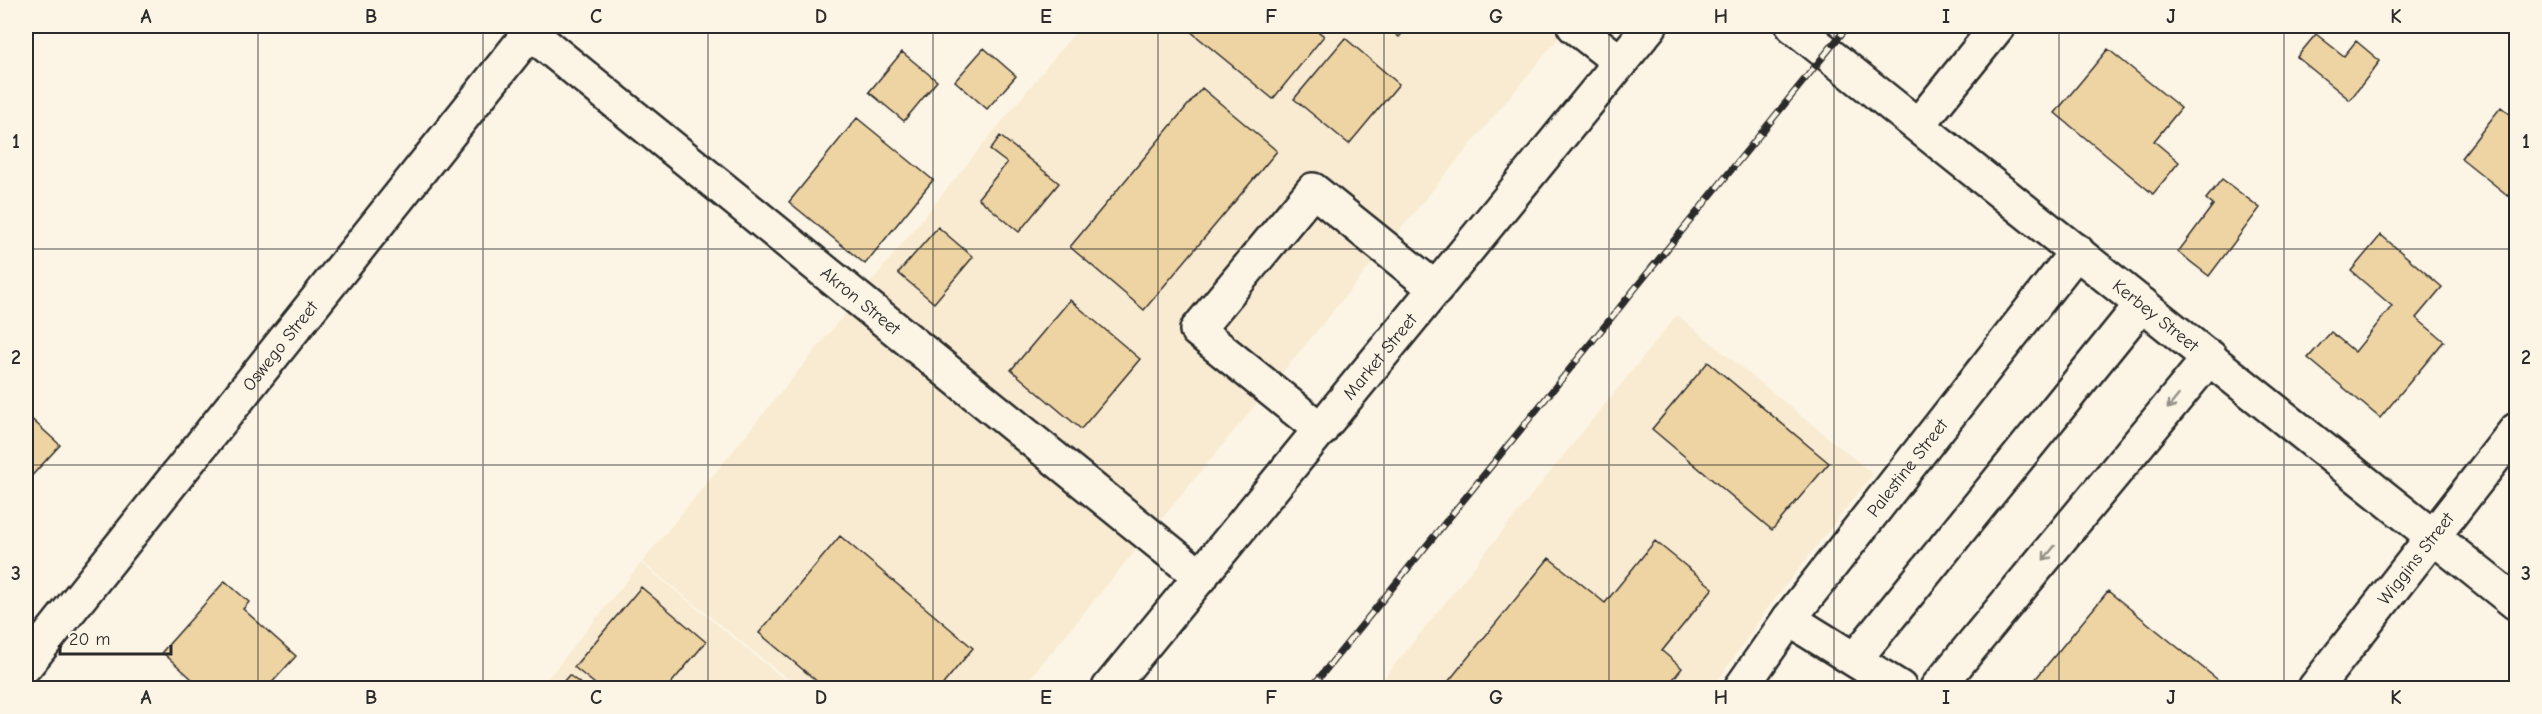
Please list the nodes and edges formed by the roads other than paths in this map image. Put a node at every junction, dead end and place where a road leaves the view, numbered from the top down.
1 (1574, 26) edge
2 (1650, 26) edge
3 (1793, 26) edge
4 (1998, 26) edge
5 (529, 28) edge
6 (1620, 62) junction
7 (1919, 123) junction
8 (2077, 251) junction
9 (1436, 289) junction
10 (2142, 304) junction
11 (2210, 357) junction
12 (1321, 430) junction
13 (2517, 430) edge
14 (2432, 535) junction
15 (1201, 577) junction
16 (2517, 603) edge
17 (1789, 619) junction
18 (1855, 659) junction
19 (26, 665) edge
20 (1109, 688) edge
21 (1741, 688) edge
22 (1900, 688) edge
23 (1937, 688) edge
24 (2315, 688) edge

1 - 6 street
2 - 6 street, Market Street
3 - 7 street, Kerbey Street
4 - 7 street
5 - 15 street, Akron Street
5 - 19 street, Oswego Street
6 - 9 street, Market Street
7 - 8 street, Kerbey Street
8 - 10 street, Kerbey Street
8 - 17 street, Palestine Street
9 - 12 street, Market Street
9 - 12 street
10 - 11 street, Kerbey Street
10 - 18 street
11 - 14 street, Kerbey Street
11 -> 23 street
12 - 15 street, Market Street
13 - 14 street, Wiggins Street
14 - 16 street, Kerbey Street
14 - 24 street, Wiggins Street
15 - 20 street, Market Street
17 - 18 street
17 - 21 street, Palestine Street
18 - 22 street

